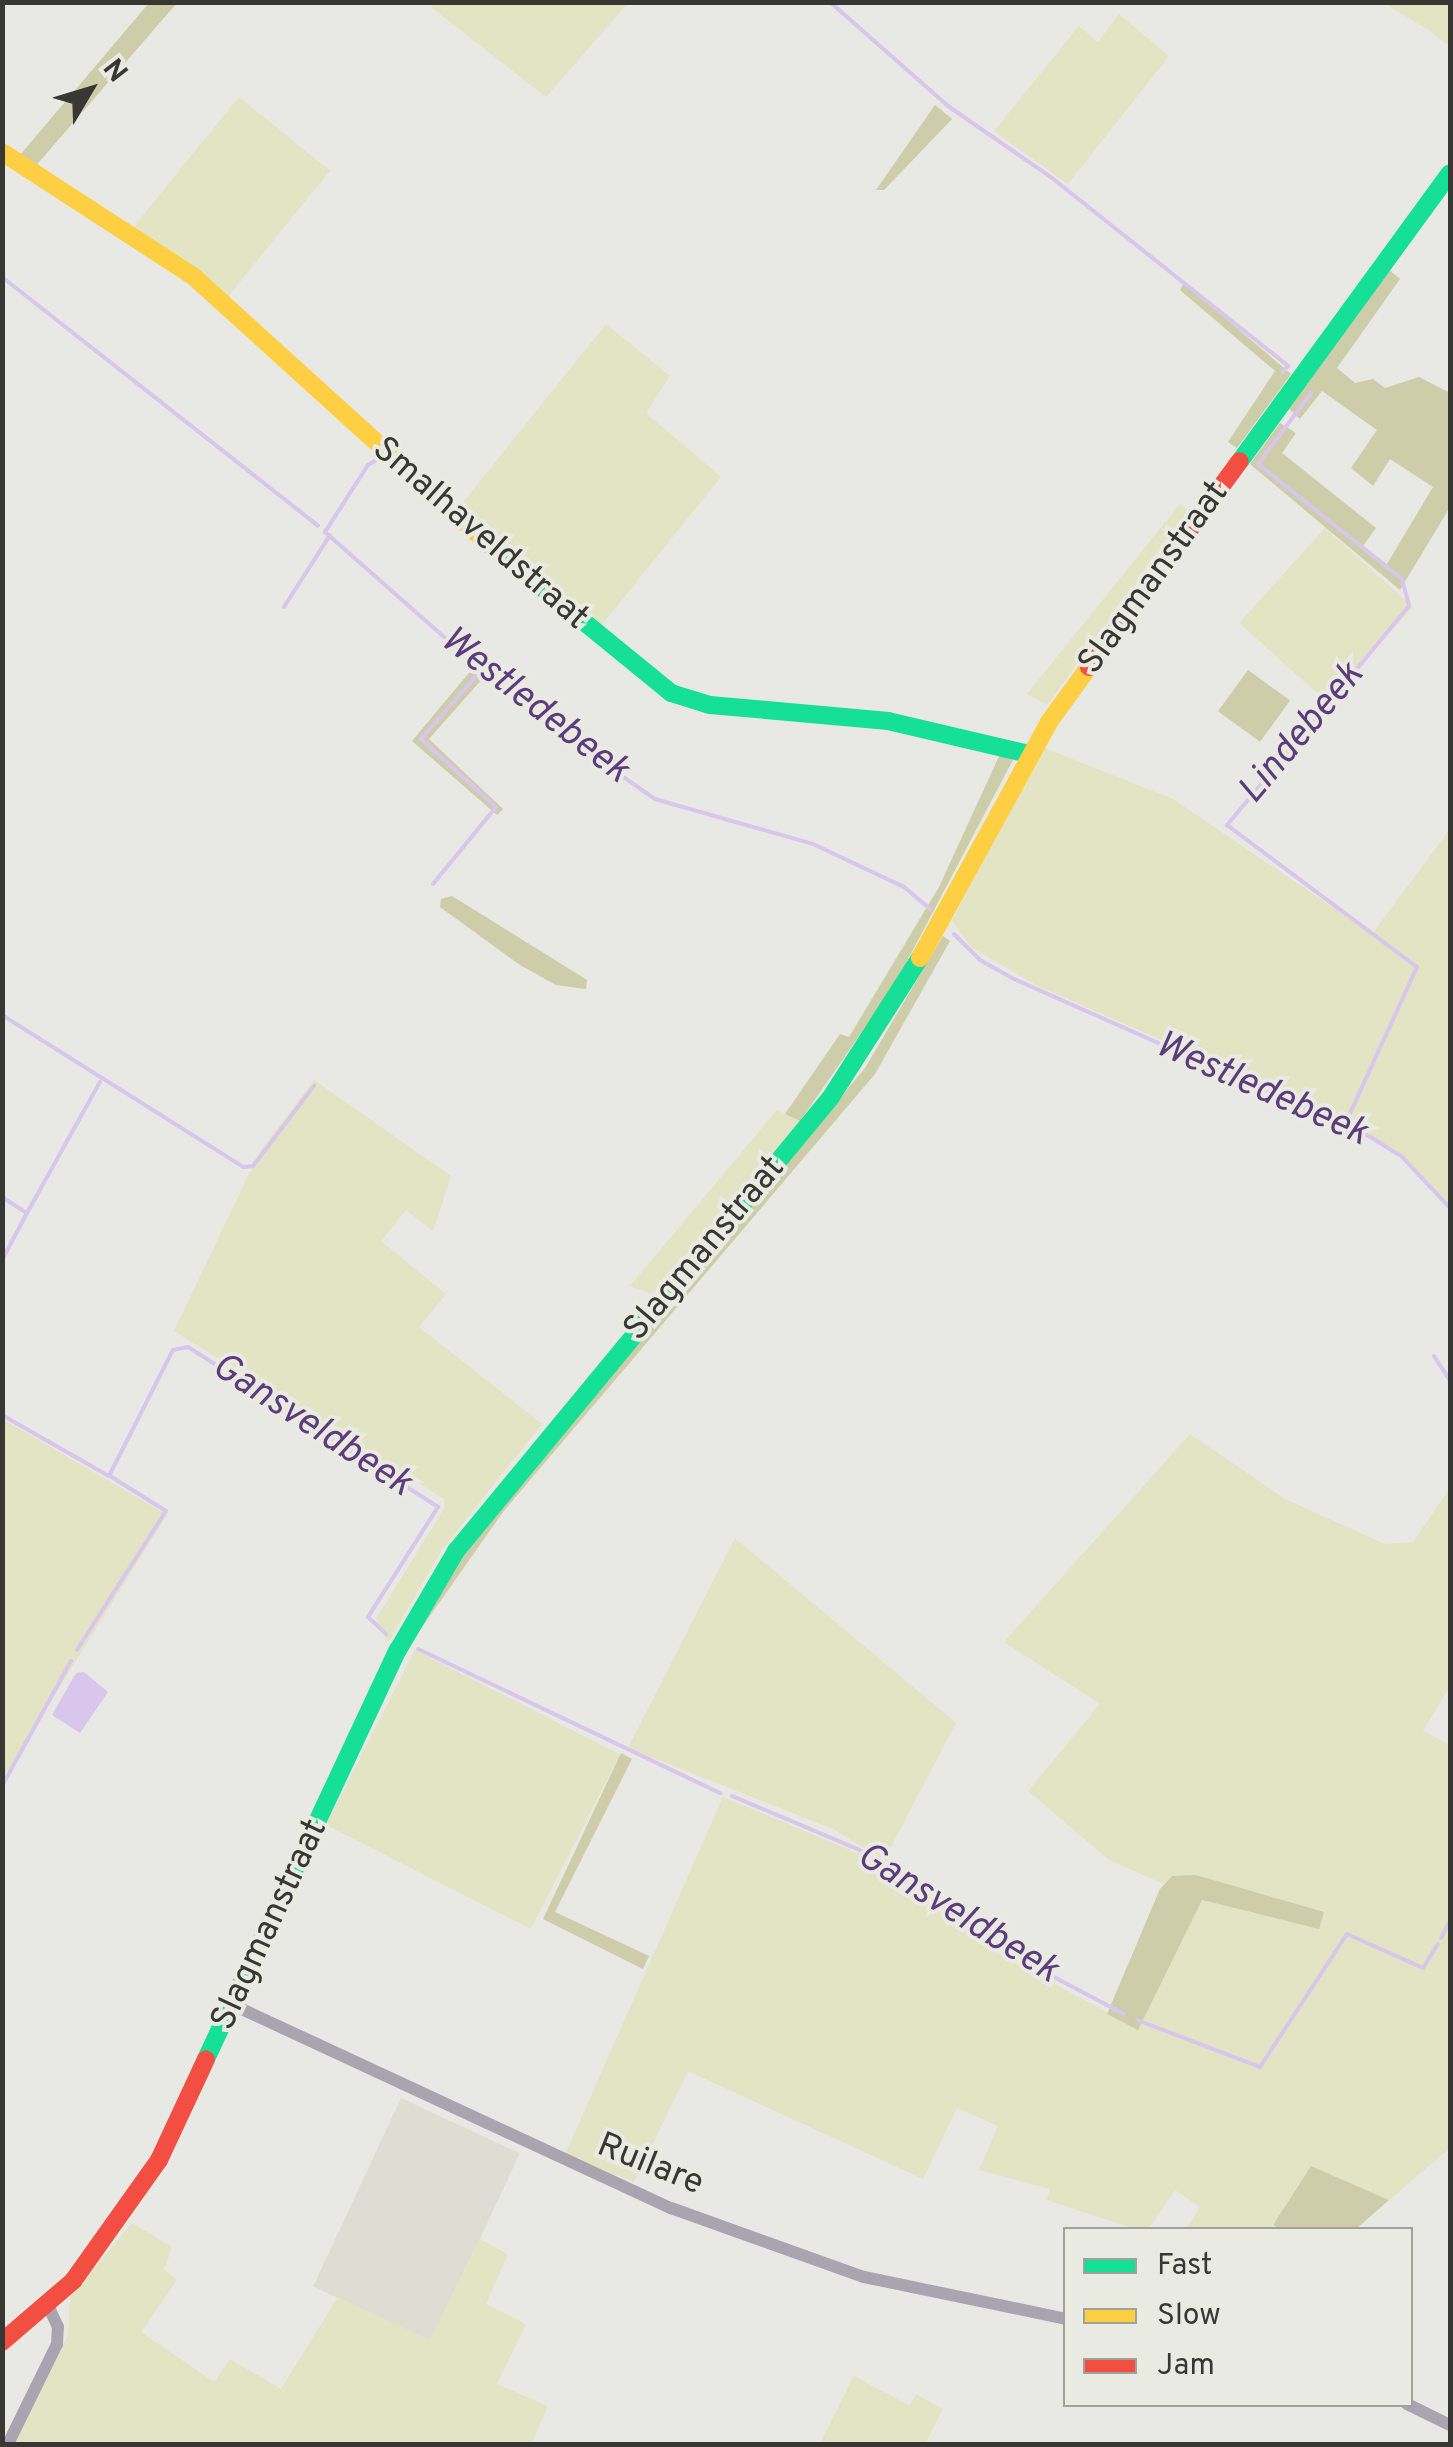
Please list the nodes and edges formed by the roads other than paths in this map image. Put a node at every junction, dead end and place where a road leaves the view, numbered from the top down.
1 (2, 152) edge
2 (1450, 173) edge
3 (1029, 754) junction
4 (234, 2005) junction
5 (48, 2306) junction
6 (1063, 2318) edge
7 (2, 2342) edge
8 (1413, 2407) edge
9 (1450, 2425) edge
10 (8, 2444) edge

1 - 3 main road, Smalhaveldstraat
2 - 3 main road, Slagmanstraat
3 - 4 main road, Slagmanstraat
4 - 5 main road, Slagmanstraat
4 - 6 street, Ruilare
5 - 7 main road, Slagmanstraat
5 - 10 street
8 - 9 street

